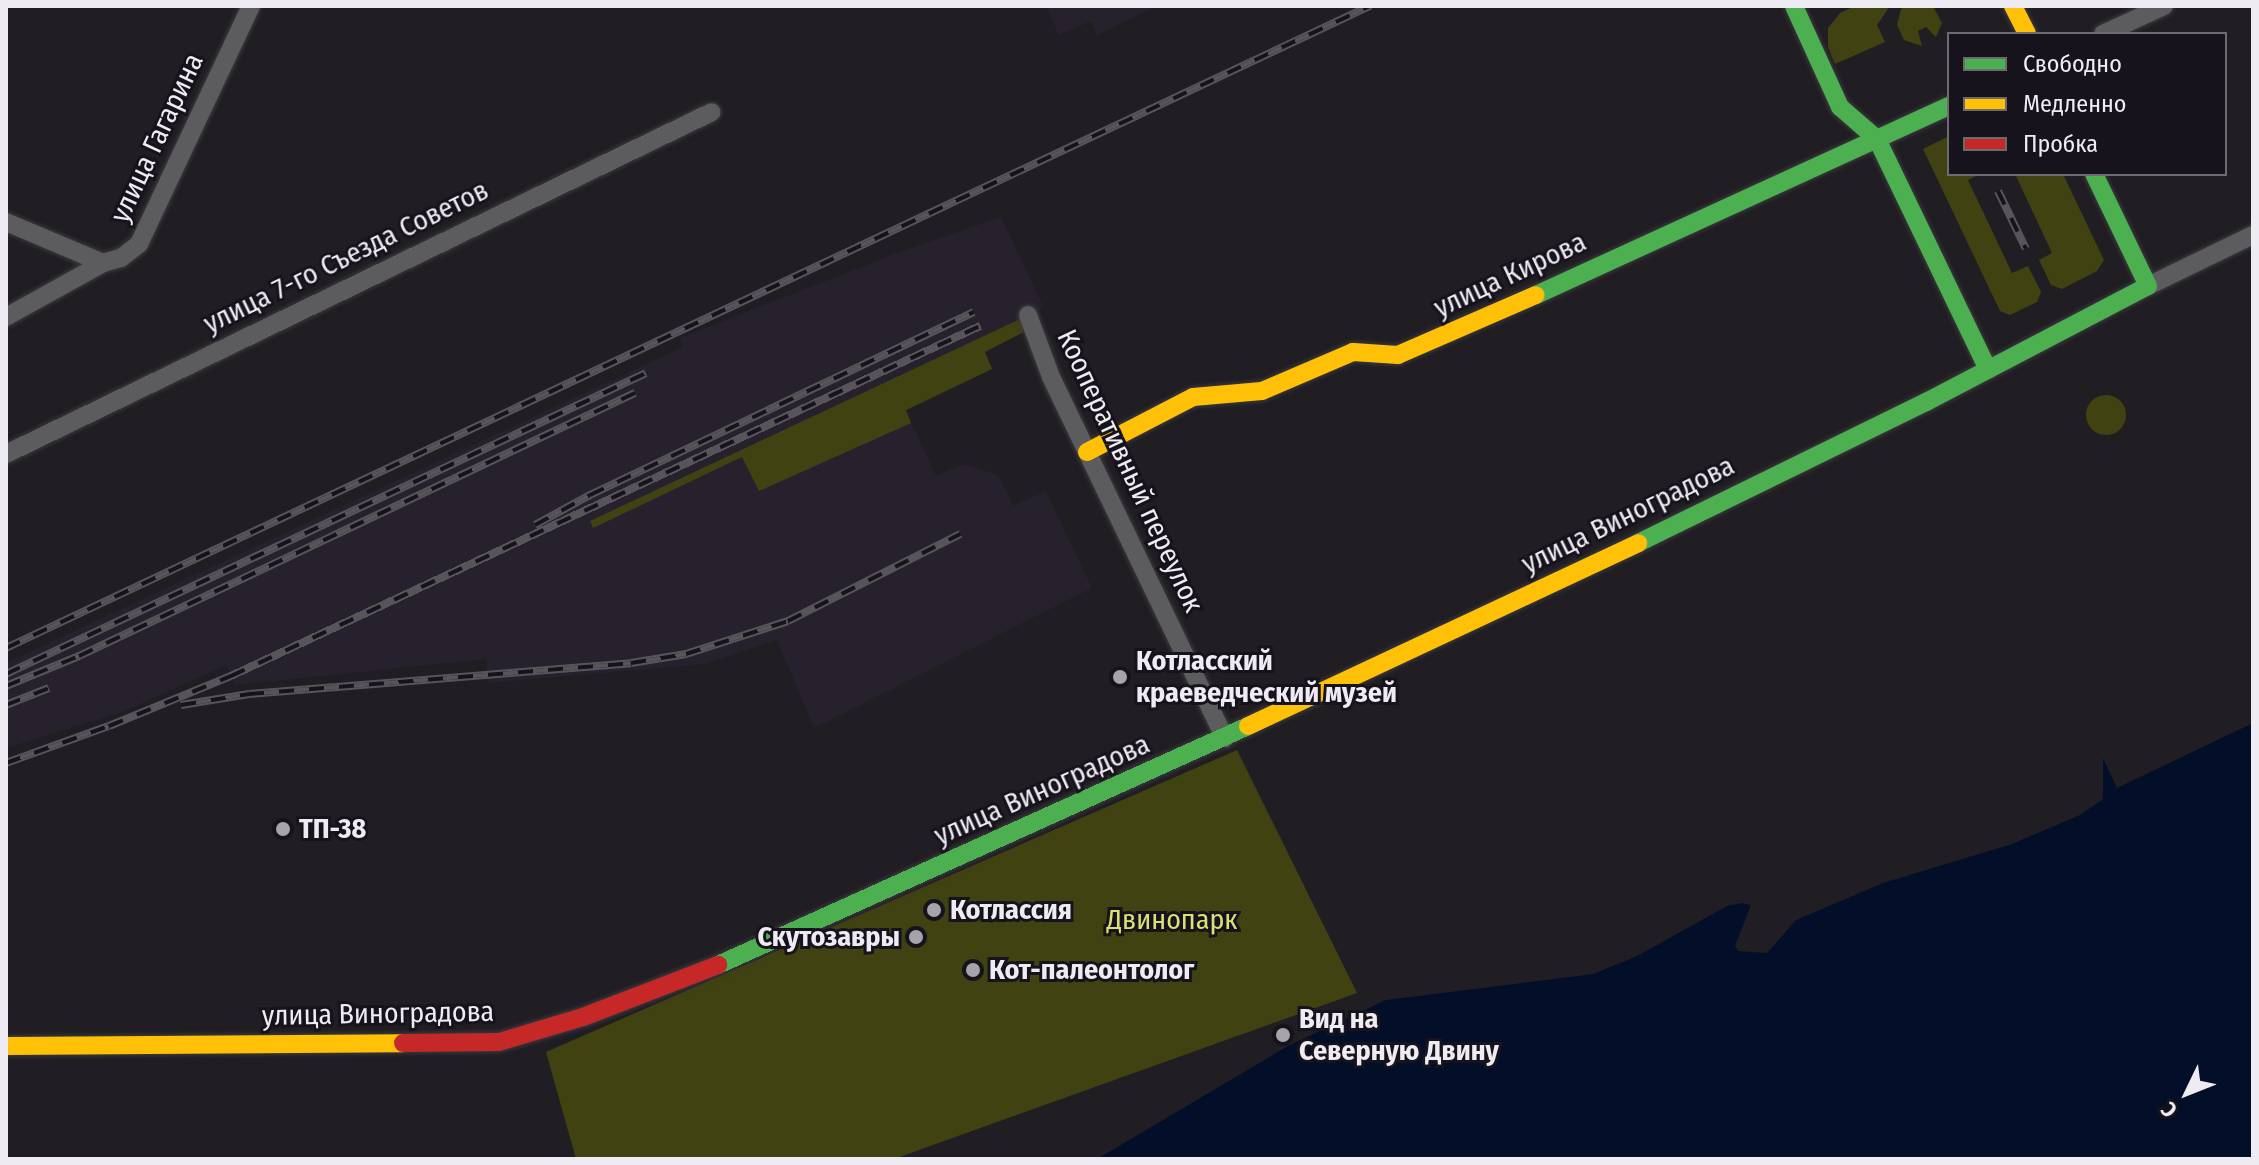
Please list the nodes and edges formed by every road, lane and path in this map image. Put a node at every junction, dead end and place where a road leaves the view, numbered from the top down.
1 (251, 6) edge
2 (1794, 6) edge
3 (2013, 6) edge
4 (2164, 6) edge
5 (2026, 32) edge
6 (2107, 32) edge
7 (1947, 107) edge
8 (712, 112) dead end
9 (1877, 139) junction
10 (2095, 176) edge
11 (6, 222) edge
12 (2253, 235) edge
13 (103, 263) junction
14 (2148, 286) junction
15 (1028, 315) dead end
16 (6, 317) edge
17 (1988, 370) junction
18 (1087, 452) junction
19 (6, 454) edge
20 (1225, 738) junction
21 (6, 1046) edge

1 - 13 street, улица Гагарина
2 - 9 main road
3 - 5 main road
4 - 6 street
7 - 9 main road, улица Кирова
8 - 19 street, улица 7-го Съезда Советов
9 - 17 main road
9 - 18 main road, улица Кирова
10 - 14 main road
11 - 13 street
12 - 14 street, улица Виноградова
13 - 16 street, улица Гагарина
14 - 17 main road, улица Виноградова
15 - 18 street, Кооперативный переулок
17 - 20 main road, улица Виноградова
18 - 20 street, Кооперативный переулок
20 - 21 main road, улица Виноградова

